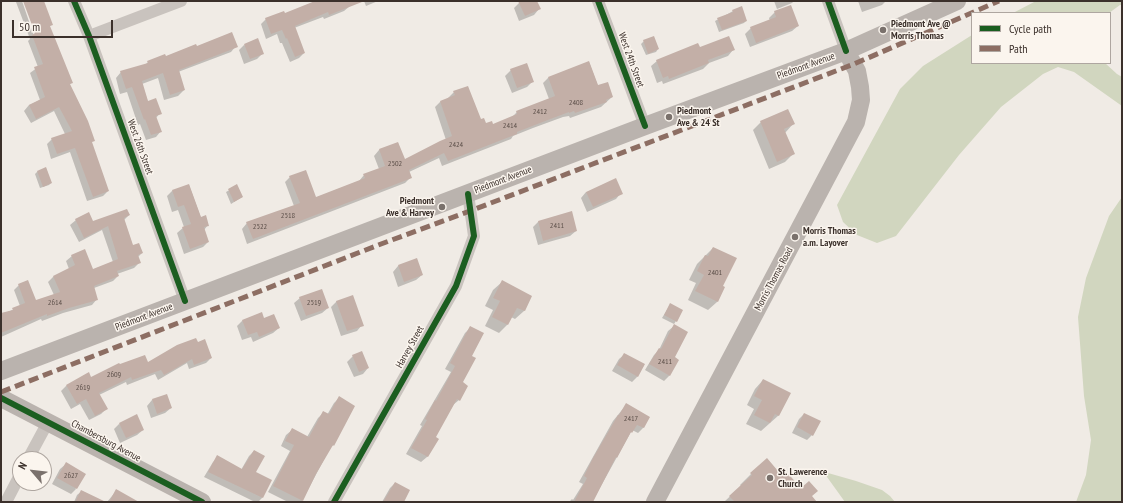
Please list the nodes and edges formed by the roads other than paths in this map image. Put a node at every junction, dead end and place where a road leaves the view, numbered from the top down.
1 (74, 1) edge
2 (181, 1) edge
3 (598, 1) edge
4 (828, 1) edge
5 (958, 1) edge
6 (89, 36) junction
7 (846, 51) junction
8 (645, 126) junction
9 (468, 194) junction
10 (185, 301) junction
11 (1, 371) edge
12 (1, 398) edge
13 (48, 422) junction
14 (32, 451) edge
15 (12, 490) edge
16 (6, 502) edge
17 (202, 502) edge
18 (334, 502) edge
19 (655, 502) edge

1 - 6 street, West 26th Street
2 - 6 street
3 - 8 street, West 24th Street
4 - 7 street
5 - 7 main road, Piedmont Avenue
6 - 10 street, West 26th Street
7 - 8 main road, Piedmont Avenue
7 - 19 main road, Morris Thomas Road
8 - 9 main road, Piedmont Avenue
9 - 10 main road, Piedmont Avenue
9 - 18 street, Harvey Street
10 - 11 main road, Piedmont Avenue
12 - 13 main road, Chambersburg Avenue
13 - 14 street
13 - 17 main road, Chambersburg Avenue
15 - 16 street

